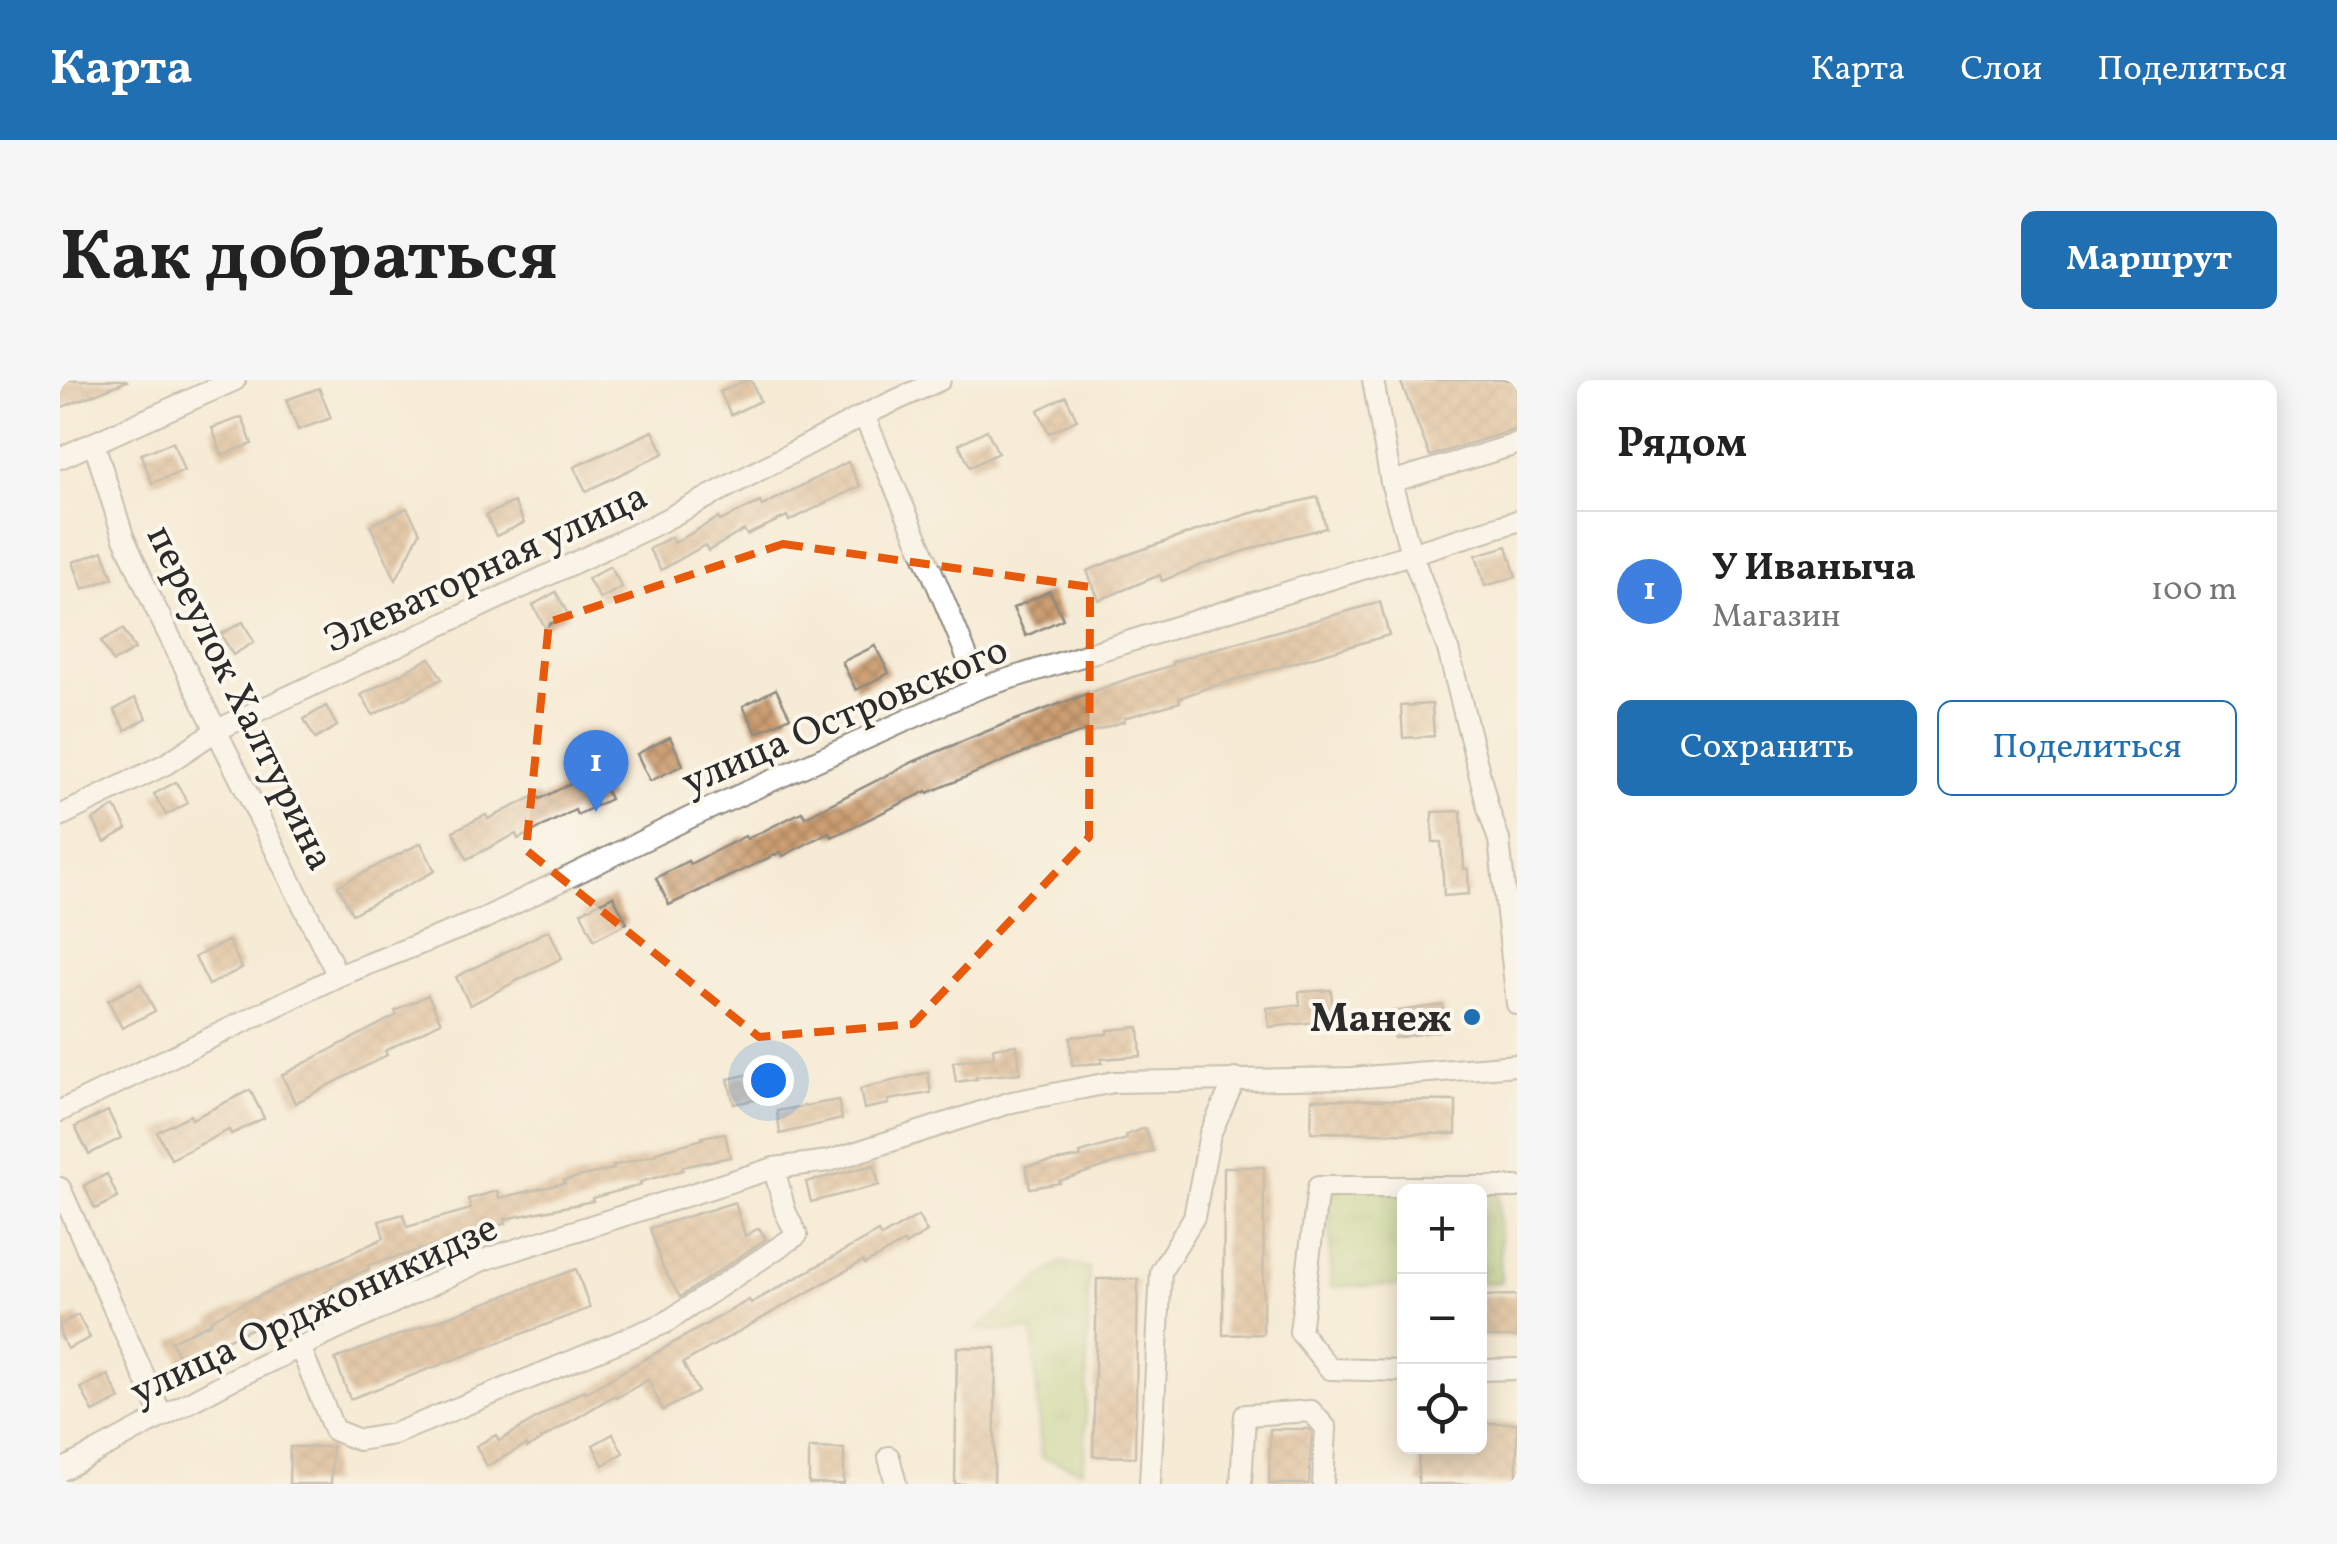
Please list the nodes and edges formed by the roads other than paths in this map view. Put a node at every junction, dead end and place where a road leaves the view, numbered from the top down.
1 (236, 380) edge
2 (940, 380) edge
3 (1373, 380) edge
4 (864, 416) junction
5 (94, 443) junction
6 (1517, 444) edge
7 (60, 458) edge
8 (1391, 482) junction
9 (1517, 522) edge
10 (1411, 553) junction
11 (979, 688) junction
12 (218, 730) junction
13 (60, 816) edge
14 (338, 976) junction
15 (1517, 1004) edge
16 (1517, 1065) edge
17 (1235, 1079) junction
18 (60, 1112) edge
19 (774, 1168) junction
20 (60, 1188) edge
21 (1517, 1188) edge
22 (300, 1347) junction
23 (1517, 1369) edge
24 (1487, 1370) edge
25 (1397, 1371) edge
26 (162, 1416) junction
27 (889, 1457) dead end
28 (60, 1471) edge
29 (1150, 1483) edge
30 (896, 1484) edge
31 (1139, 1484) edge
32 (1160, 1484) edge
33 (1242, 1484) edge
34 (1323, 1484) edge

1 - 5 street
2 - 4 street, Элеваторная улица
3 - 8 street
4 - 11 street
4 - 12 street, Элеваторная улица
5 - 7 street
5 - 12 street, переулок Халтурина
6 - 8 street
8 - 10 street
9 - 10 street, улица Островского
10 - 11 street, улица Островского
10 - 15 street
11 - 14 street, улица Островского
12 - 13 street, Элеваторная улица
12 - 14 street, переулок Халтурина
14 - 18 street, улица Островского
16 - 17 street, улица Орджоникидзе
17 - 19 street, улица Орджоникидзе
17 - 29 street
19 - 22 street, улица Орджоникидзе
19 - 22 street
20 - 26 street
21 - 25 street
22 - 26 street, улица Орджоникидзе
23 - 24 street
26 - 28 street, улица Орджоникидзе
27 - 30 street
29 - 31 street
29 - 32 street
33 - 34 street

